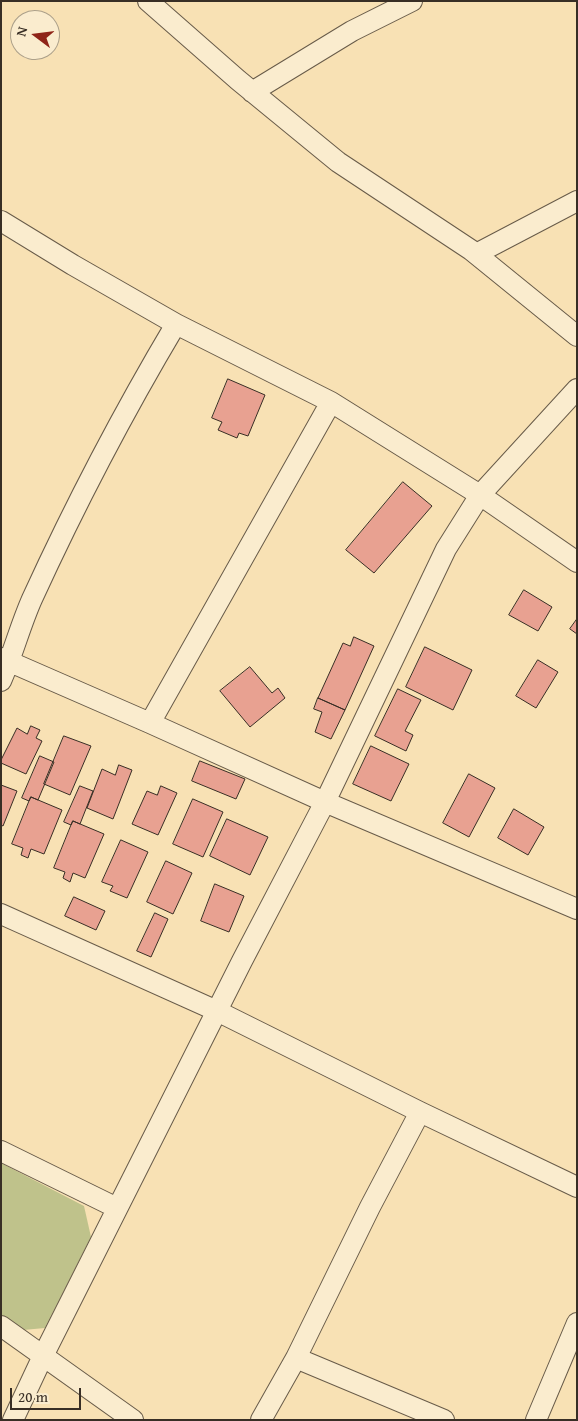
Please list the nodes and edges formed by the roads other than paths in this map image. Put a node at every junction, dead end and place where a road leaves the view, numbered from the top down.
1 (148, 1) edge
2 (412, 1) edge
3 (252, 92) junction
4 (577, 201) edge
5 (1, 220) edge
6 (476, 254) junction
7 (176, 324) junction
8 (577, 336) edge
9 (577, 388) edge
10 (331, 402) junction
11 (480, 495) junction
12 (577, 562) edge
13 (5, 660) edge
14 (1, 681) edge
15 (150, 723) junction
16 (325, 802) junction
17 (577, 909) edge
18 (1, 914) edge
19 (217, 1011) junction
20 (420, 1112) junction
21 (1, 1151) edge
22 (577, 1187) edge
23 (117, 1208) junction
24 (577, 1323) edge
25 (1, 1326) edge
26 (43, 1356) junction
27 (296, 1358) junction
28 (13, 1420) edge
29 (133, 1420) edge
30 (261, 1420) edge
31 (444, 1420) edge
32 (536, 1420) edge

1 - 3 street
2 - 3 street
3 - 6 street
4 - 6 street
5 - 7 street
6 - 8 street
7 - 10 street
7 - 13 street
9 - 11 street
10 - 11 street
10 - 15 street
11 - 12 street
11 - 16 street
13 - 14 street
13 - 15 street
15 - 16 street
16 - 17 street
16 - 19 street
18 - 19 street
19 - 20 street
19 - 23 street
20 - 22 street
20 - 27 street
21 - 23 street
23 - 26 street
24 - 32 street
25 - 26 street
26 - 28 street
26 - 29 street
27 - 30 street
27 - 31 street

